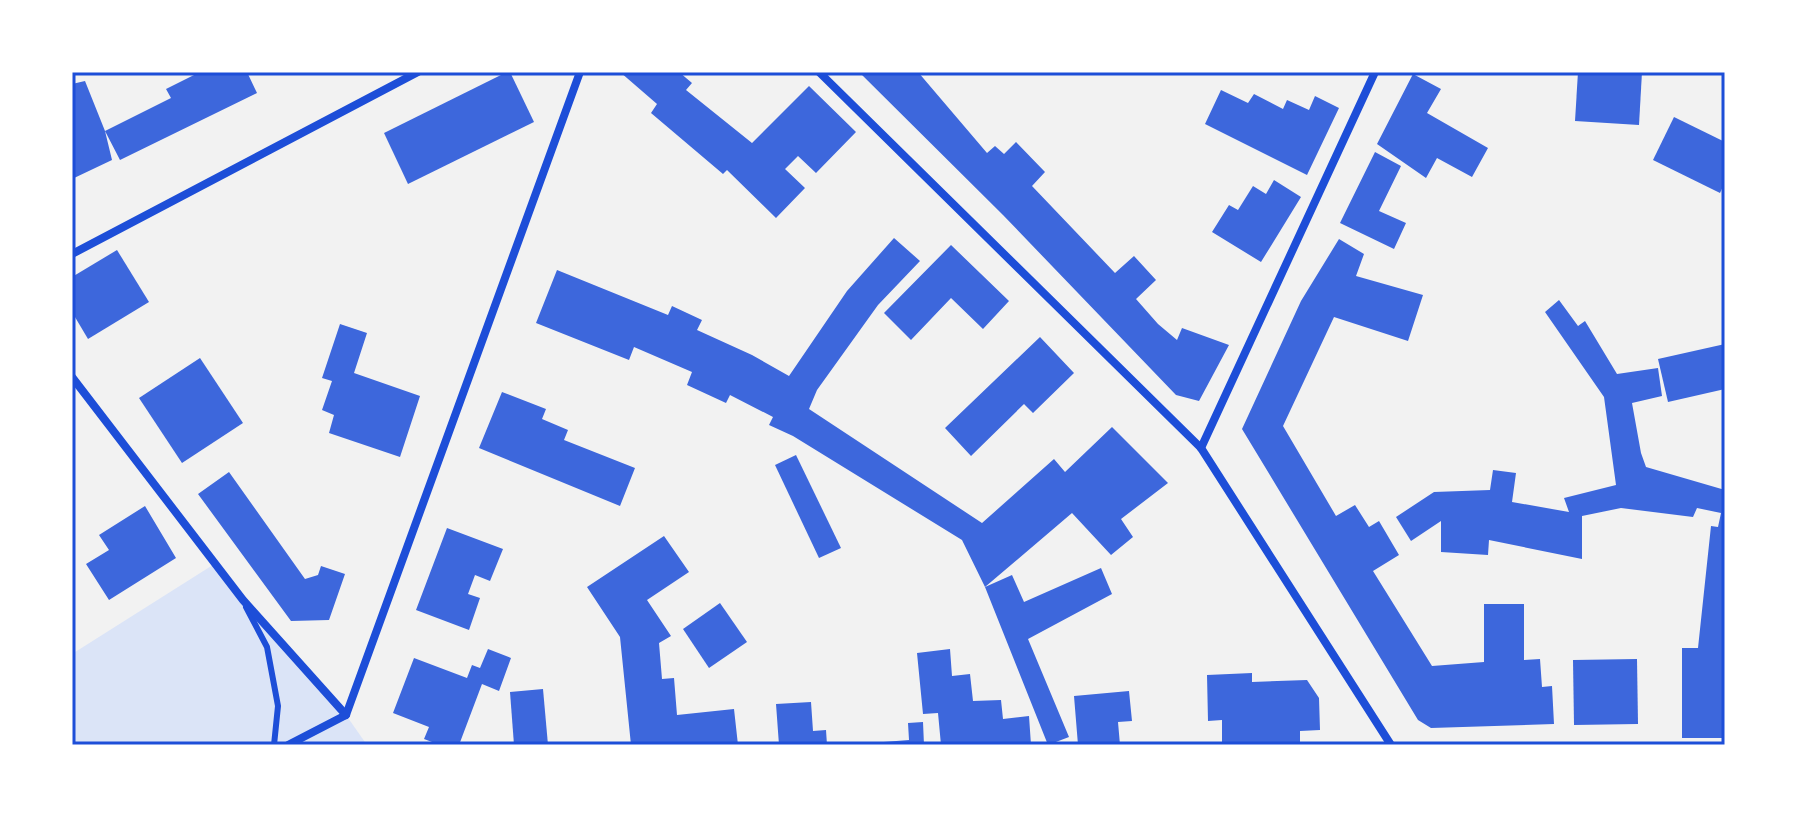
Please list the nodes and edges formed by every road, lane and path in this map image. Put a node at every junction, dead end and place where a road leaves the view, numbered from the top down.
1 (418, 72) edge
2 (580, 72) edge
3 (819, 72) edge
4 (1375, 72) edge
5 (72, 254) edge
6 (72, 377) edge
7 (1201, 448) junction
8 (243, 600) junction
9 (346, 715) junction
10 (274, 745) edge
11 (288, 745) edge
12 (1391, 745) edge

1 - 5 street
2 - 9 street
3 - 7 street
4 - 7 street
6 - 8 street
7 - 12 street
8 - 9 street
8 - 10 lane
9 - 11 street

